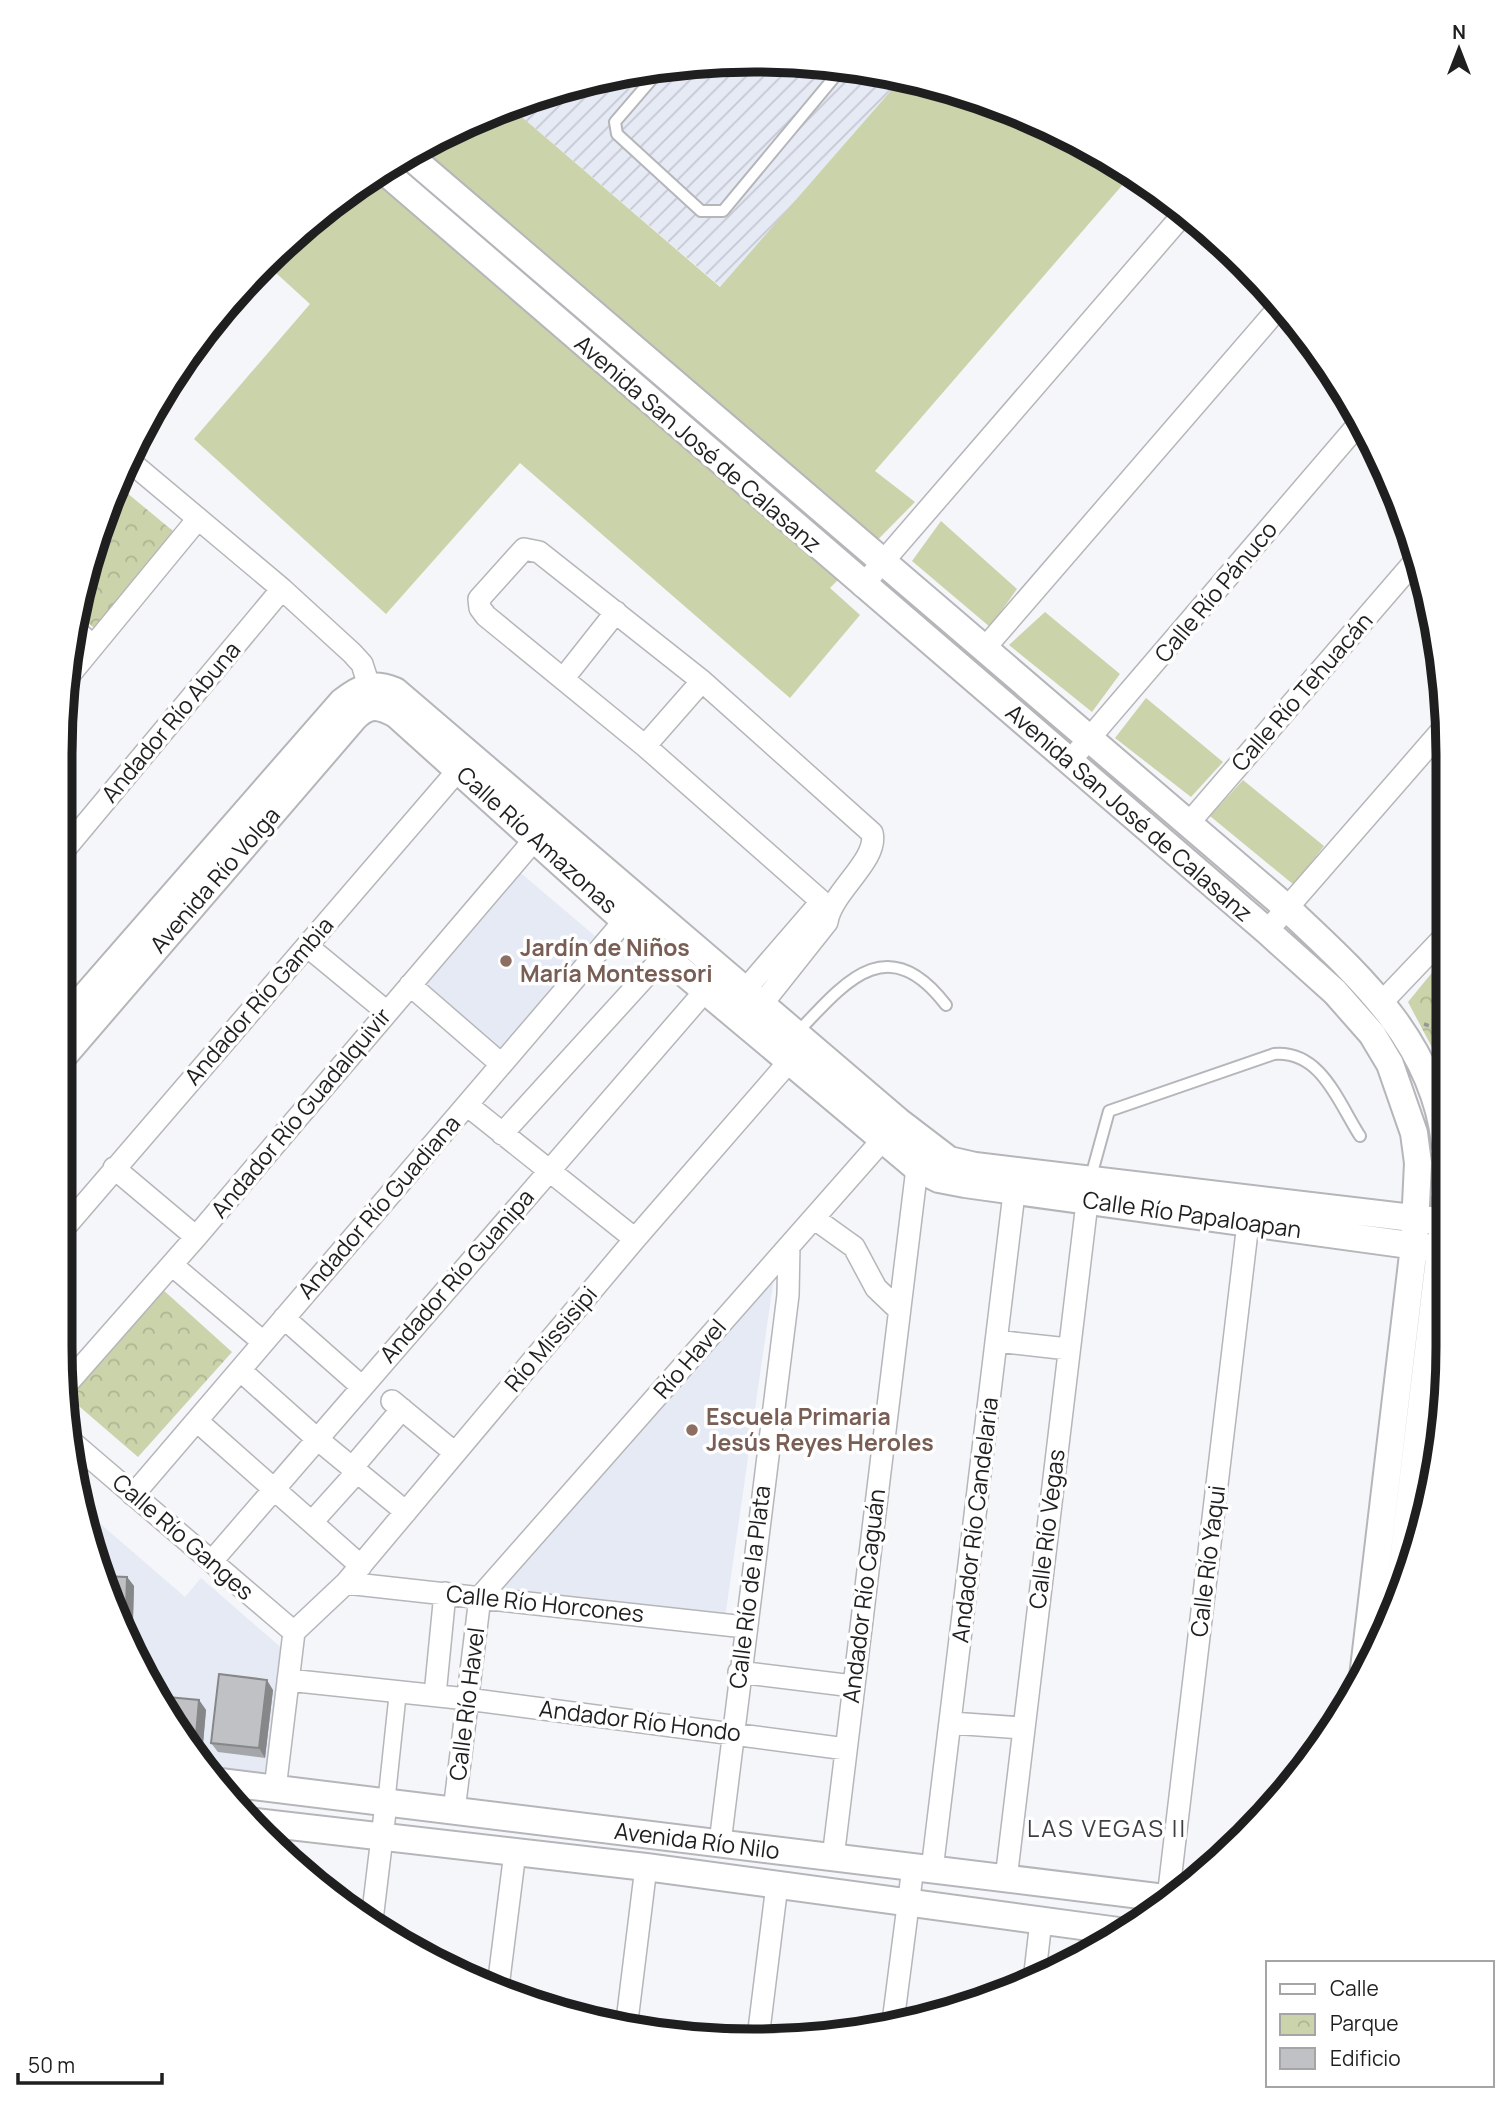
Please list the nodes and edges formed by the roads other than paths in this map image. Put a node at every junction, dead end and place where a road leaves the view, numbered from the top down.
1 (834, 77) edge
2 (651, 80) edge
3 (416, 161) edge
4 (391, 177) edge
5 (1177, 220) edge
6 (1274, 313) edge
7 (677, 385) junction
8 (657, 408) junction
9 (1354, 430) edge
10 (136, 467) edge
11 (197, 520) junction
12 (883, 562) junction
13 (1410, 567) edge
14 (862, 586) junction
15 (282, 589) junction
16 (616, 612) junction
17 (83, 637) edge
18 (93, 646) junction
19 (984, 649) junction
20 (78, 664) edge
21 (563, 679) junction
22 (702, 681) junction
23 (373, 695) junction
24 (1436, 737) edge
25 (1091, 740) junction
26 (645, 746) junction
27 (1069, 762) junction
28 (458, 769) junction
29 (1188, 824) junction
30 (535, 839) junction
31 (72, 841) edge
32 (608, 889) junction
33 (829, 908) junction
34 (1287, 908) junction
35 (625, 920) junction
36 (1267, 931) junction
37 (1436, 945) edge
38 (307, 946) junction
39 (664, 956) junction
40 (410, 985) junction
41 (705, 991) junction
42 (754, 998) junction
43 (1382, 1001) junction
44 (946, 1005) dead end
45 (72, 1011) edge
46 (387, 1012) junction
47 (801, 1038) junction
48 (72, 1046) edge
49 (788, 1062) junction
50 (501, 1064) junction
51 (467, 1105) junction
52 (1436, 1110) edge
53 (898, 1121) junction
54 (502, 1134) junction
55 (1360, 1136) dead end
56 (883, 1142) junction
57 (114, 1168) junction
58 (935, 1169) junction
59 (548, 1172) junction
60 (1016, 1181) junction
61 (1089, 1191) junction
62 (1436, 1216) edge
63 (1417, 1218) junction
64 (72, 1219) edge
65 (815, 1219) junction
66 (1248, 1223) junction
67 (196, 1237) junction
68 (635, 1239) junction
69 (789, 1246) junction
70 (1414, 1246) junction
71 (1436, 1249) edge
72 (172, 1265) junction
73 (899, 1310) junction
74 (1436, 1311) edge
75 (284, 1318) junction
76 (996, 1341) junction
77 (263, 1342) junction
78 (1068, 1349) junction
79 (240, 1370) junction
80 (73, 1377) edge
81 (361, 1386) junction
82 (197, 1421) junction
83 (316, 1438) junction
84 (80, 1449) edge
85 (455, 1453) junction
86 (354, 1470) junction
87 (273, 1487) junction
88 (133, 1495) junction
89 (406, 1512) junction
90 (312, 1522) junction
91 (1405, 1551) edge
92 (212, 1561) junction
93 (360, 1566) junction
94 (346, 1583) junction
95 (445, 1593) junction
96 (480, 1597) junction
97 (745, 1627) junction
98 (294, 1632) junction
99 (1366, 1648) edge
100 (739, 1672) junction
101 (288, 1680) junction
102 (853, 1686) junction
103 (398, 1691) junction
104 (435, 1695) junction
105 (467, 1699) junction
106 (951, 1723) junction
107 (1023, 1728) junction
108 (733, 1732) junction
109 (846, 1749) junction
110 (231, 1784) edge
111 (275, 1789) junction
112 (386, 1804) junction
113 (454, 1811) junction
114 (266, 1823) edge
115 (382, 1836) junction
116 (720, 1843) junction
117 (514, 1852) junction
118 (833, 1858) junction
119 (646, 1867) junction
120 (923, 1869) junction
121 (1006, 1879) junction
122 (777, 1885) junction
123 (1173, 1885) edge
124 (1156, 1897) edge
125 (908, 1903) junction
126 (373, 1912) edge
127 (1041, 1921) junction
128 (1108, 1930) edge
129 (1036, 1968) edge
130 (499, 1979) edge
131 (894, 2014) edge
132 (627, 2017) edge
133 (759, 2029) edge

1 - 2 lane
3 - 7 street, Avenida San José de Calasanz
4 - 8 street, Avenida San José de Calasanz
5 - 12 street
6 - 19 street
7 - 8 street
7 - 12 street, Avenida San José de Calasanz
8 - 14 street, Avenida San José de Calasanz
9 - 25 street, Calle Río Pánuco
10 - 11 street
11 - 15 street
11 - 18 street
12 - 14 street
12 - 19 street, Avenida San José de Calasanz
13 - 29 street, Calle Río Tehuacán
14 - 27 street, Avenida San José de Calasanz
15 - 23 street
15 - 31 street, Andador Río Abuna
16 - 21 street
16 - 21 street
16 - 22 street
17 - 18 street
18 - 20 street
19 - 25 street, Avenida San José de Calasanz
21 - 26 street
22 - 26 street
22 - 33 street
23 - 28 street, Calle Río Amazonas
23 - 32 street, Calle Río Amazonas
23 - 45 street, Avenida Río Volga
23 - 48 street, Avenida Río Volga
24 - 34 street
25 - 27 street, Calle Río Pánuco
25 - 29 street, Avenida San José de Calasanz
26 - 33 street
27 - 36 street, Avenida San José de Calasanz
28 - 30 street, Calle Río Amazonas
28 - 38 street, Andador Río Gambia
29 - 34 street, Avenida San José de Calasanz
30 - 32 street, Calle Río Amazonas
30 - 40 street, Andador Río Guadalquivir
32 - 35 street, Calle Río Amazonas
32 - 42 street, Calle Río Amazonas
33 - 42 street
34 - 36 street
34 - 43 street, Avenida San José de Calasanz
35 - 39 street, Calle Río Amazonas
35 - 50 street, Andador Río Guadiana
36 - 63 street, Avenida San José de Calasanz
37 - 43 street
38 - 46 street
38 - 57 street, Andador Río Gambia
39 - 41 street, Calle Río Amazonas
39 - 54 street
40 - 46 street, Andador Río Guadalquivir
40 - 50 street
41 - 49 street, Calle Río Amazonas
41 - 59 street, Andador Río Guanipa
42 - 47 street, Calle Río Amazonas
43 - 52 street, Avenida San José de Calasanz
44 - 47 lane
46 - 67 street, Andador Río Guadalquivir
47 - 49 street, Río Missisipi
47 - 53 street, Calle Río Amazonas
49 - 56 street, Calle Río Amazonas
49 - 68 street, Río Missisipi
50 - 51 street, Andador Río Guadiana
51 - 54 street
51 - 75 street, Andador Río Guadiana
53 - 56 street, Río Havel
53 - 58 street, Calle Río Amazonas
54 - 59 street
55 - 61 lane
56 - 58 street, Calle Río Amazonas
56 - 65 street, Río Havel
57 - 64 street, Andador Río Gambia
57 - 67 street
58 - 60 street, Calle Río Papaloapan
58 - 73 street, Andador Río Caguán
59 - 68 street
59 - 81 street, Andador Río Guanipa
60 - 61 street, Calle Río Papaloapan
60 - 76 street, Andador Río Candelaria
61 - 63 street, Calle Río Papaloapan
61 - 66 street, Calle Río Papaloapan
61 - 78 street, Calle Río Vegas
62 - 63 street, Calle Río Papaloapan
63 - 70 street, Avenida San José de Calasanz
65 - 69 street, Río Havel
65 - 73 street
66 - 70 street, Calle Río Papaloapan
66 - 123 street, Calle Río Yaqui
67 - 72 street, Andador Río Guadalquivir
68 - 85 street, Río Missisipi
69 - 96 street, Río Havel
69 - 97 street, Calle Río de la Plata
70 - 71 street, Calle Río Papaloapan
70 - 99 street, Avenida San José de Calasanz
72 - 77 street
72 - 80 street, Andador Río Guadalquivir
73 - 102 street, Andador Río Caguán
74 - 91 street
75 - 77 street, Andador Río Guadiana
75 - 81 street
76 - 78 street
76 - 106 street, Andador Río Candelaria
77 - 79 street, Andador Río Guadiana
78 - 107 street, Calle Río Vegas
79 - 82 street, Andador Río Guadiana
79 - 83 street
81 - 83 street, Andador Río Guanipa
82 - 87 street
82 - 88 street, Andador Río Guadiana
83 - 86 street
83 - 87 street, Andador Río Guanipa
84 - 88 street, Calle Río Ganges
85 - 86 street
85 - 89 street, Río Missisipi
86 - 89 street
86 - 90 street
87 - 90 street
87 - 92 street, Andador Río Guanipa
88 - 92 street, Calle Río Ganges
89 - 93 street, Río Missisipi
90 - 93 street
92 - 98 street, Calle Río Ganges
93 - 94 street, Río Missisipi
94 - 95 street, Calle Río Horcones
94 - 98 street, Río Missisipi
95 - 96 street, Calle Río Horcones
95 - 104 street
96 - 97 street, Calle Río Horcones
96 - 105 street, Calle Río Havel
97 - 100 street, Calle Río de la Plata
98 - 101 street
100 - 102 street
100 - 108 street, Calle Río de la Plata
101 - 103 street, Andador Río Hondo
101 - 111 street
102 - 109 street, Andador Río Caguán
103 - 104 street, Andador Río Hondo
103 - 112 street
104 - 105 street, Andador Río Hondo
105 - 108 street, Andador Río Hondo
105 - 113 street, Calle Río Havel
106 - 107 street
106 - 120 street, Andador Río Candelaria
107 - 121 street, Calle Río Vegas
108 - 109 street, Andador Río Hondo
108 - 116 street, Calle Río de la Plata
109 - 118 street, Andador Río Caguán
110 - 111 street, Avenida Río Nilo
111 - 112 street, Avenida Río Nilo
112 - 113 street, Avenida Río Nilo
112 - 115 street
113 - 116 street, Avenida Río Nilo
114 - 115 street, Avenida Río Nilo
115 - 117 street, Avenida Río Nilo
115 - 126 street
116 - 118 street, Avenida Río Nilo
117 - 119 street, Avenida Río Nilo
117 - 130 street
118 - 120 street, Avenida Río Nilo
119 - 122 street, Avenida Río Nilo
119 - 132 street
120 - 121 street, Avenida Río Nilo
120 - 125 street, Andador Río Candelaria
121 - 124 street, Avenida Río Nilo
122 - 125 street, Avenida Río Nilo
122 - 133 street
125 - 127 street, Avenida Río Nilo
125 - 131 street, Andador Río Candelaria
127 - 128 street, Avenida Río Nilo
127 - 129 street

